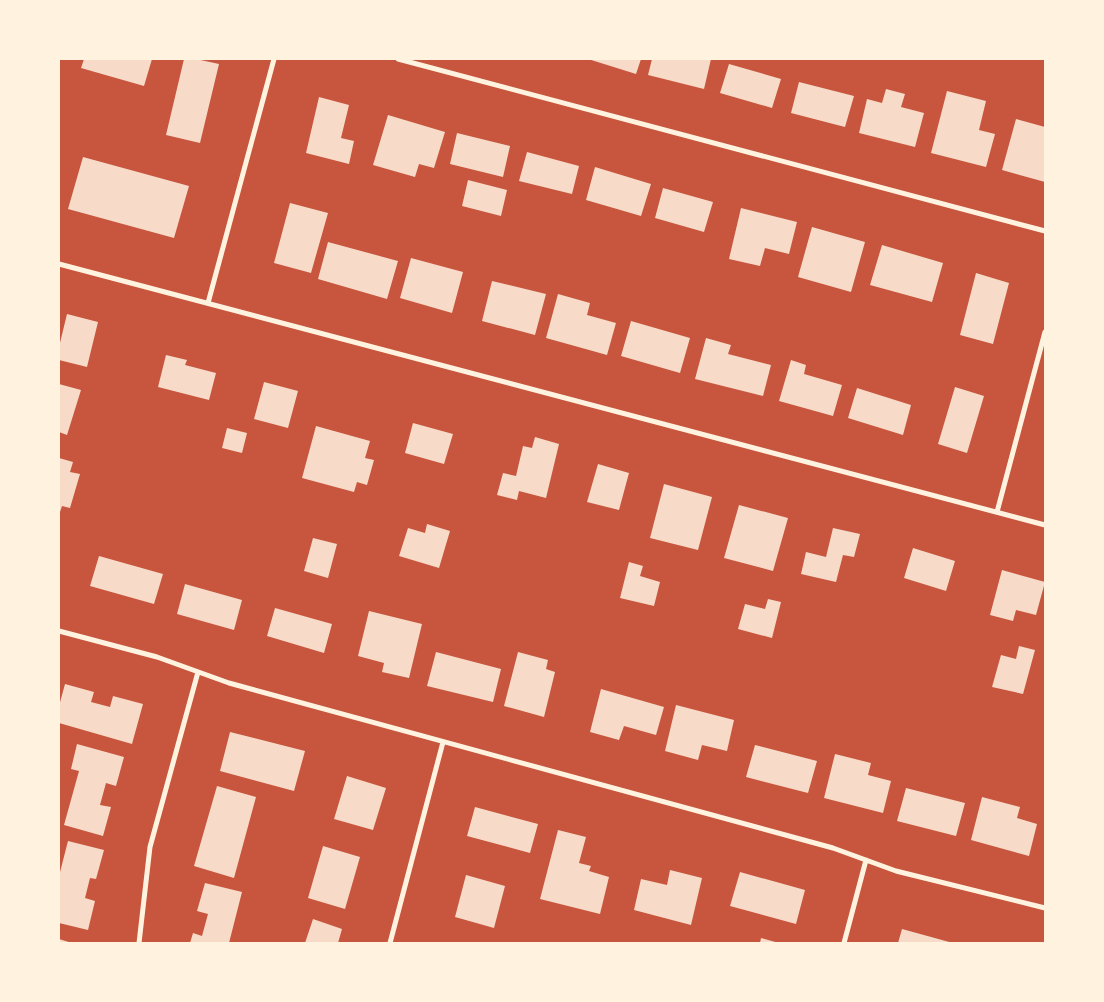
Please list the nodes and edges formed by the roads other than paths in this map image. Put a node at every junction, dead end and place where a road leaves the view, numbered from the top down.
1 (274, 59) edge
2 (398, 59) edge
3 (1045, 231) edge
4 (59, 264) edge
5 (208, 303) junction
6 (1045, 332) edge
7 (997, 512) junction
8 (1045, 525) edge
9 (59, 631) edge
10 (198, 672) junction
11 (443, 742) junction
12 (866, 860) junction
13 (1045, 908) edge
14 (139, 943) edge
15 (390, 943) edge
16 (844, 943) edge

1 - 5 street
2 - 3 street
4 - 5 street
5 - 7 street
6 - 7 street
7 - 8 street
9 - 10 street
10 - 11 street
10 - 14 street
11 - 12 street
11 - 15 street
12 - 13 street
12 - 16 street

